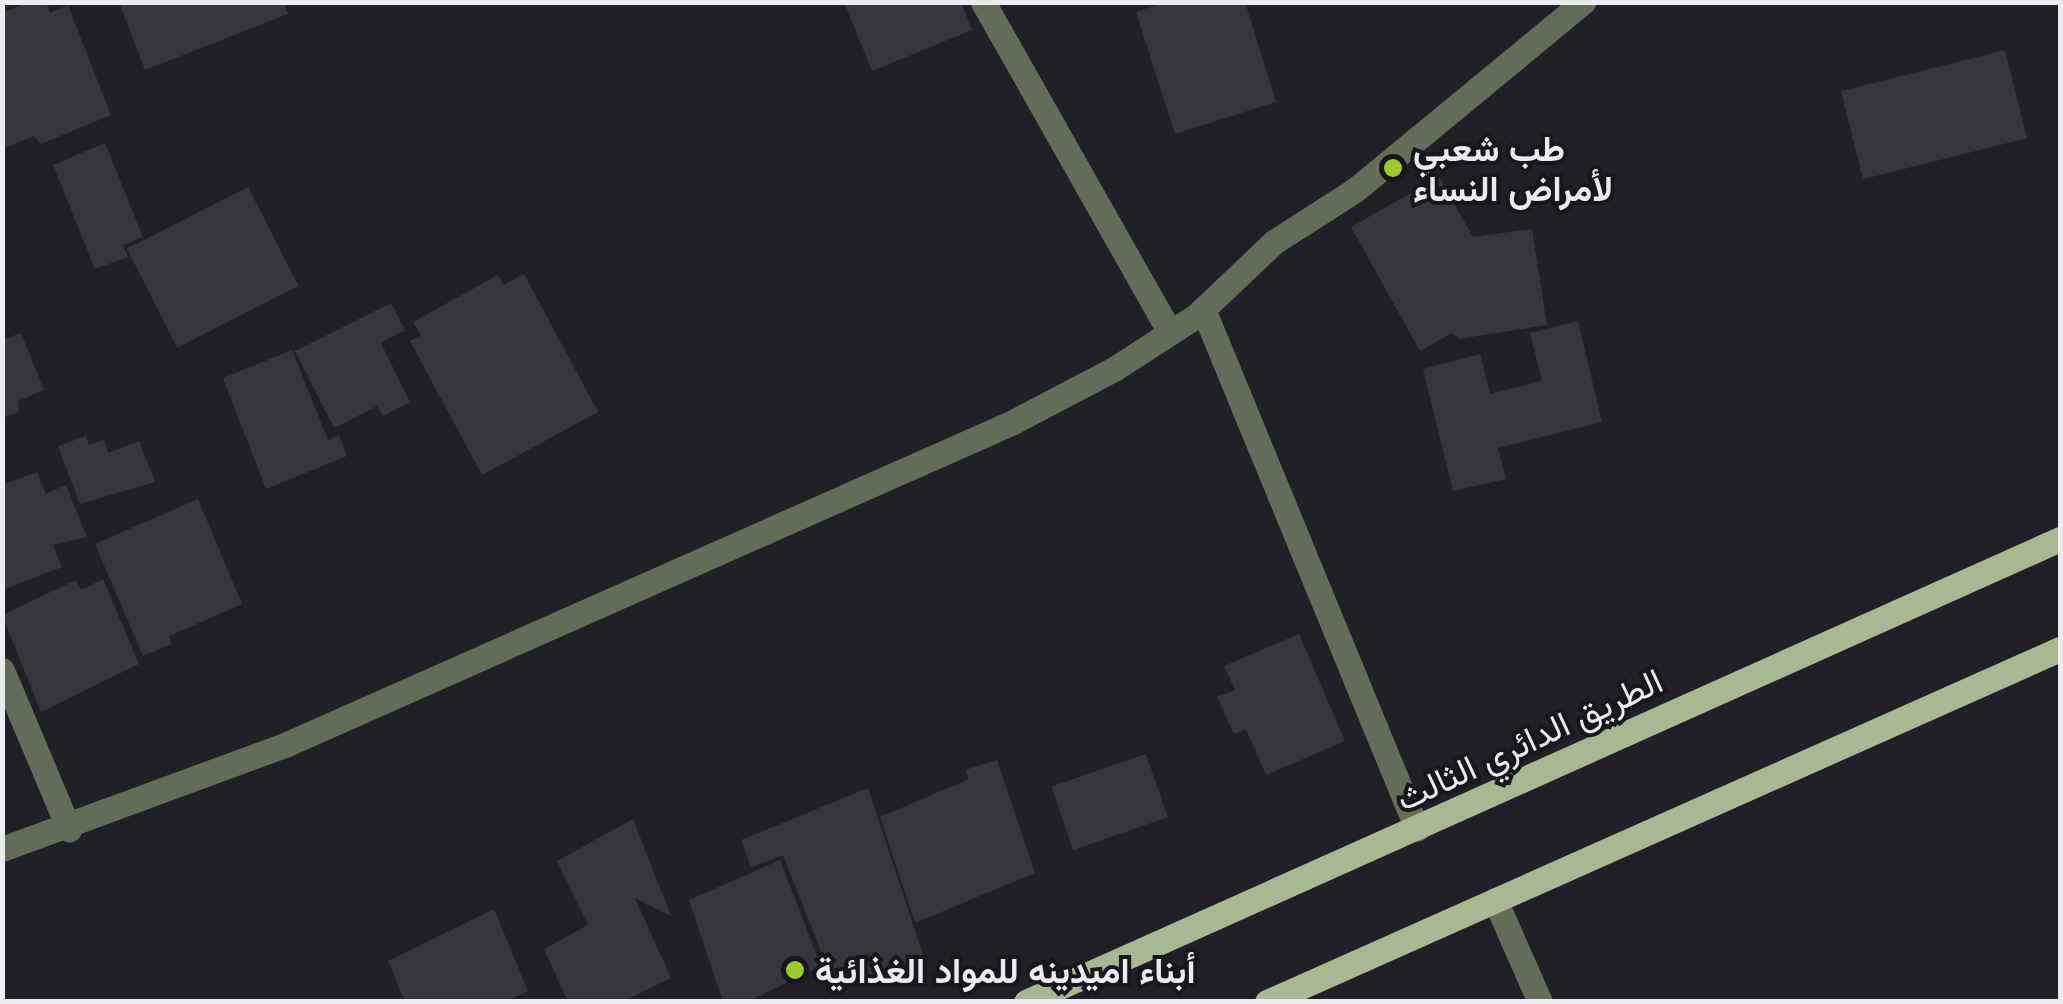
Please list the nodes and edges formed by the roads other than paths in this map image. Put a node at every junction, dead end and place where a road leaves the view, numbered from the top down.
1 (983, 2) edge
2 (1583, 2) edge
3 (1203, 309) junction
4 (1170, 333) junction
5 (2060, 539) edge
6 (2060, 649) edge
7 (2, 670) edge
8 (69, 828) junction
9 (1417, 829) junction
10 (2, 849) edge
11 (1495, 900) junction
12 (1026, 1002) edge
13 (1268, 1002) edge
14 (1540, 1002) edge

1 - 4 street
2 - 3 street
3 - 4 street
3 - 9 street
4 - 8 street
5 - 9 main road, الطريق الدائري الثالث
6 - 11 main road
7 - 8 street
8 - 10 street
9 - 12 main road, الطريق الدائري الثالث
11 - 13 main road
11 - 14 street

